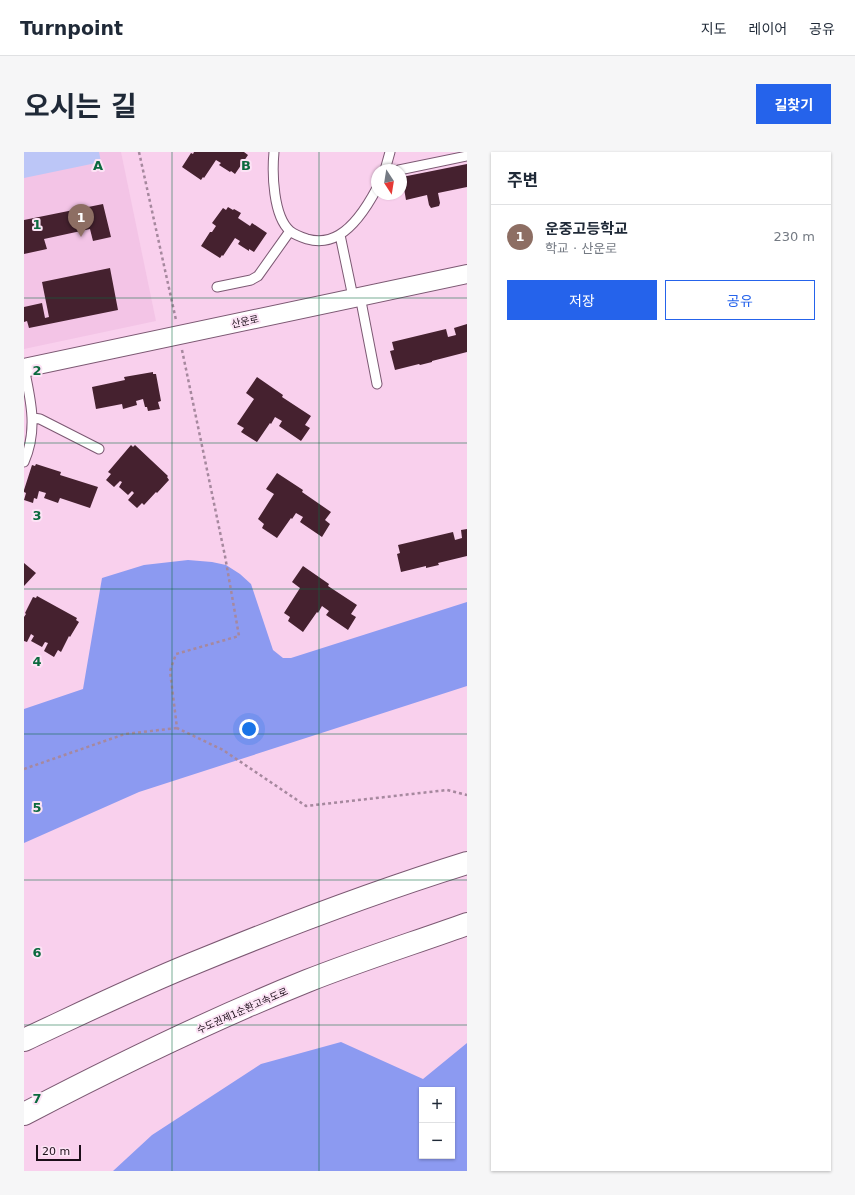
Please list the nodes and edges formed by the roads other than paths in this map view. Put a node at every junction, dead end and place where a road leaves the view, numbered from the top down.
1 (274, 152) edge
2 (390, 152) edge
3 (467, 156) edge
4 (387, 164) edge
5 (407, 168) edge
6 (371, 198) edge
7 (290, 230) junction
8 (340, 235) junction
9 (467, 274) edge
10 (217, 287) dead end
11 (357, 296) junction
12 (24, 368) edge
13 (377, 384) dead end
14 (33, 418) junction
15 (98, 449) dead end
16 (24, 462) edge
17 (467, 863) edge
18 (467, 924) edge
19 (24, 1040) edge
20 (24, 1114) edge

1 - 7 lane
2 - 4 lane
3 - 5 lane
6 - 8 lane
7 - 8 lane
7 - 10 lane
8 - 11 lane
9 - 11 street, 산운로
11 - 12 street, 산운로
11 - 13 lane
12 - 14 lane
14 - 15 lane
14 - 16 lane
17 - 19 highway
18 - 20 highway, 수도권제1순환고속도로

